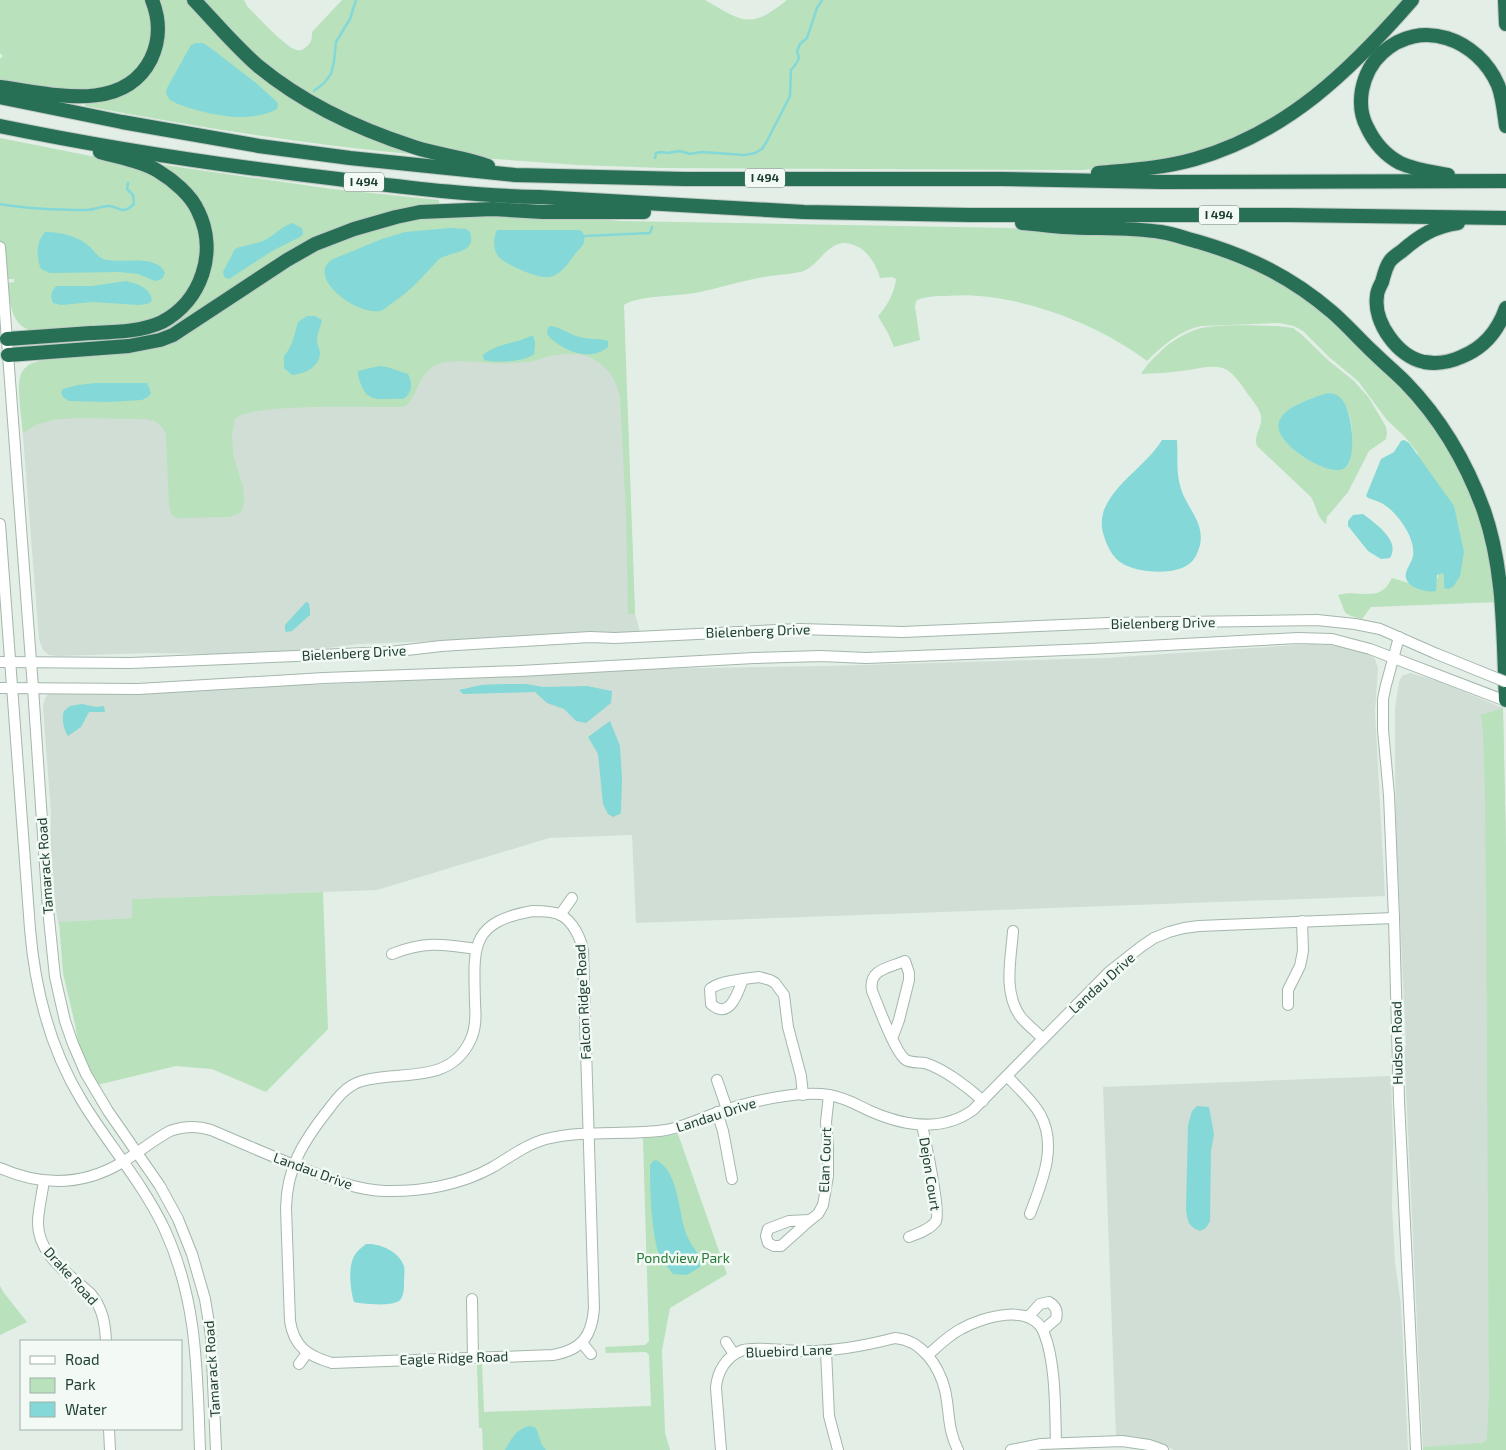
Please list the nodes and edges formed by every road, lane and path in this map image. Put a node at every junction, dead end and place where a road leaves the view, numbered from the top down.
1 (152, 0) edge
2 (194, 0) edge
3 (1412, 0) edge
4 (1505, 0) edge
5 (1506, 24) edge
6 (0, 87) edge
7 (0, 97) edge
8 (1506, 126) edge
9 (4, 127) edge
10 (515, 175) junction
11 (1014, 179) junction
12 (1473, 181) junction
13 (1506, 181) edge
14 (724, 207) junction
15 (946, 215) junction
16 (1492, 218) junction
17 (1506, 218) edge
18 (0, 247) edge
19 (1506, 308) edge
20 (3, 339) edge
21 (4, 356) edge
22 (0, 524) edge
23 (1399, 637) junction
24 (1393, 656) junction
25 (5, 661) edge
26 (32, 662) junction
27 (1506, 682) edge
28 (12, 687) junction
29 (0, 688) edge
30 (33, 688) junction
31 (1506, 700) edge
32 (572, 898) dead end
33 (560, 915) junction
34 (1394, 918) junction
35 (1302, 921) junction
36 (1013, 931) dead end
37 (476, 949) junction
38 (392, 954) dead end
39 (743, 980) dead end
40 (1288, 1005) dead end
41 (892, 1038) junction
42 (1043, 1038) junction
43 (1007, 1076) junction
44 (717, 1080) dead end
45 (803, 1095) junction
46 (829, 1095) junction
47 (983, 1100) junction
48 (722, 1111) junction
49 (922, 1125) junction
50 (588, 1133) junction
51 (137, 1152) junction
52 (124, 1161) junction
53 (293, 1165) junction
54 (0, 1168) edge
55 (732, 1178) dead end
56 (44, 1181) junction
57 (1030, 1214) dead end
58 (810, 1220) dead end
59 (909, 1237) dead end
60 (472, 1299) dead end
61 (1028, 1317) junction
62 (1043, 1330) junction
63 (106, 1340) edge
64 (726, 1342) dead end
65 (582, 1343) junction
66 (826, 1351) junction
67 (307, 1353) junction
68 (591, 1354) dead end
69 (734, 1354) junction
70 (928, 1355) junction
71 (473, 1358) junction
72 (299, 1364) dead end
73 (109, 1430) edge
74 (1056, 1443) junction
75 (110, 1450) edge
76 (200, 1450) edge
77 (216, 1450) edge
78 (721, 1450) edge
79 (838, 1450) edge
80 (958, 1450) edge
81 (1011, 1450) edge
82 (1164, 1450) edge
83 (1416, 1450) edge

1 - 6 highway
2 - 10 highway
3 - 11 highway
4 - 5 highway
7 - 10 highway, I 494
8 - 12 highway
9 - 14 highway, I 494
9 - 20 highway
10 - 11 highway, I 494
11 - 12 highway, I 494
12 - 13 highway, I 494
14 - 15 highway, I 494
14 - 21 highway
15 - 16 highway, I 494
15 - 31 highway
16 - 17 highway
16 - 19 highway
18 - 20 street, Tamarack Road
20 - 21 street, Tamarack Road
21 - 26 street, Tamarack Road
22 - 25 street, Tamarack Road
23 - 24 street, Hudson Road
23 - 26 street, Bielenberg Drive
23 - 27 street, Bielenberg Drive, bridge
24 - 30 street, Bielenberg Drive
24 - 31 street, Bielenberg Drive
24 - 34 street, Hudson Road
25 - 26 street, Bielenberg Drive
25 - 28 street, Tamarack Road
26 - 30 street, Tamarack Road
28 - 29 street, Bielenberg Drive
28 - 30 street, Bielenberg Drive
28 - 52 street, Tamarack Road
30 - 51 street, Tamarack Road
32 - 33 street
33 - 37 street
33 - 50 street, Falcon Ridge Road
34 - 35 street, Landau Drive
34 - 83 street, Hudson Road
35 - 40 street
35 - 42 street, Landau Drive
36 - 42 street
37 - 38 street
37 - 53 street
39 - 45 street
41 - 41 street
41 - 47 street
42 - 43 street, Landau Drive
43 - 47 street, Landau Drive
43 - 57 street
44 - 48 street
45 - 46 street, Landau Drive
45 - 48 street, Landau Drive
46 - 49 street, Landau Drive
46 - 58 street, Elan Court
47 - 49 street, Landau Drive
48 - 50 street, Landau Drive
48 - 55 street
49 - 59 street, Dejon Court
50 - 53 street, Landau Drive
50 - 65 street
51 - 52 street, Landau Drive
51 - 53 street, Landau Drive
51 - 77 street, Tamarack Road
52 - 56 street, Landau Drive
52 - 76 street, Tamarack Road
53 - 67 street
54 - 56 street, Landau Drive
56 - 63 street, Drake Road
60 - 71 street
61 - 62 street
61 - 62 street
61 - 70 street
62 - 74 street
64 - 69 street
65 - 68 street
65 - 71 street, Eagle Ridge Road
66 - 69 street, Bluebird Lane
66 - 70 street, Bluebird Lane
66 - 79 street
67 - 71 street, Eagle Ridge Road
67 - 72 street
69 - 78 street, Bluebird Lane
70 - 80 street, Bluebird Lane
73 - 75 street
74 - 81 street
74 - 82 street

